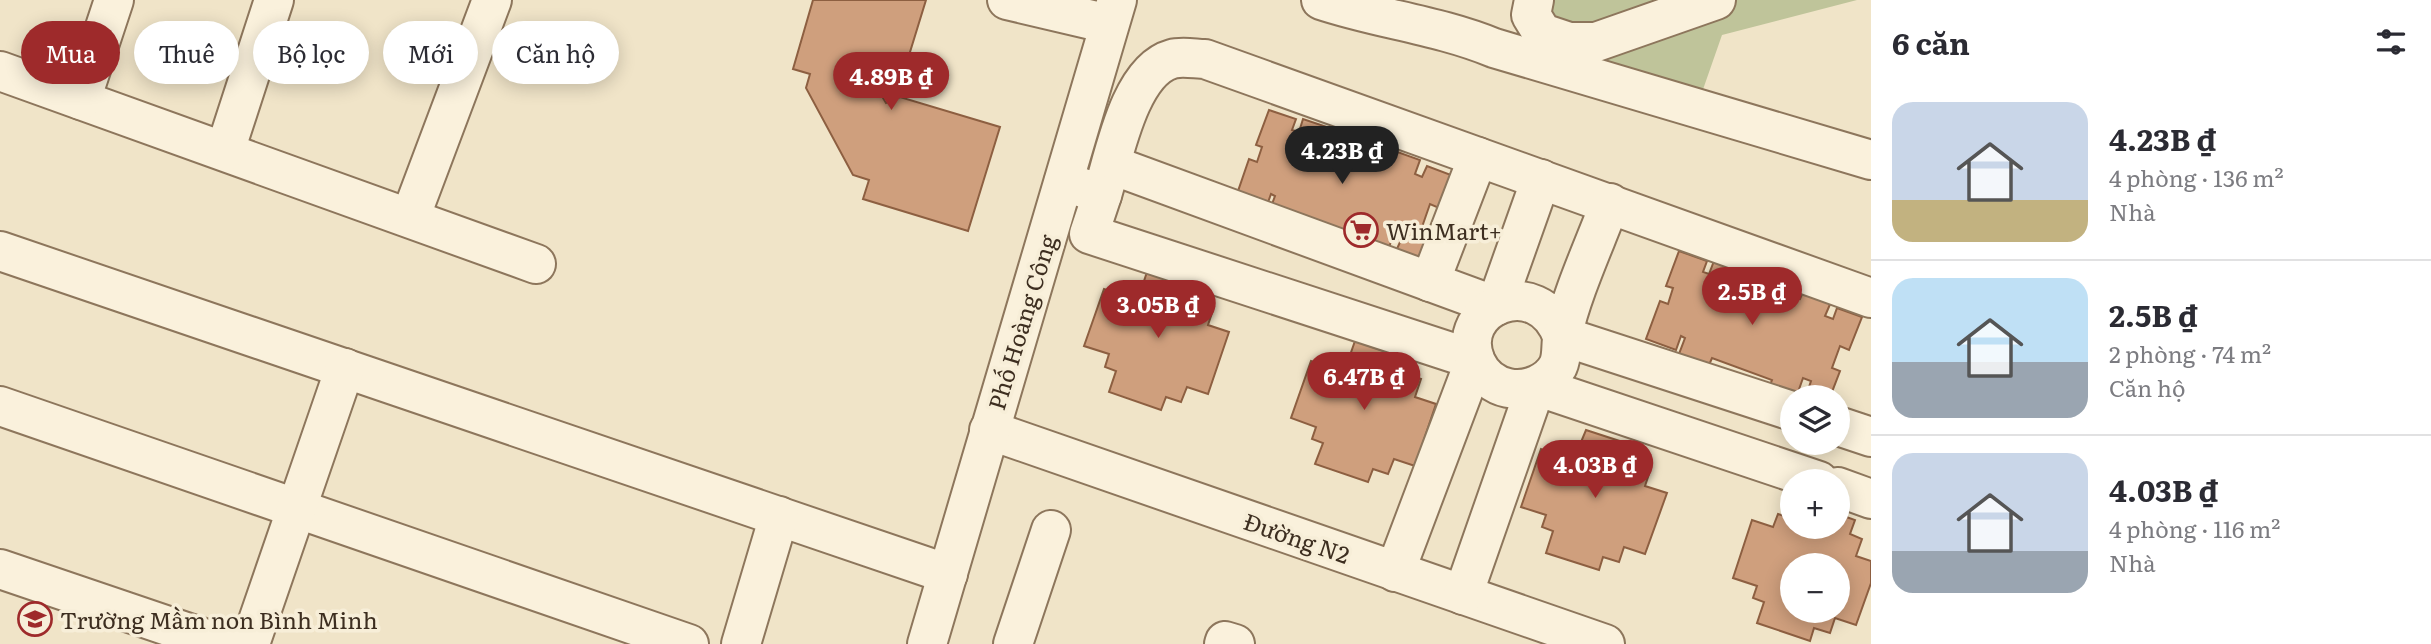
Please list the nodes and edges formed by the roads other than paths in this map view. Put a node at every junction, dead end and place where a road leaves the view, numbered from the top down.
1 (114, 0) edge
2 (274, 0) edge
3 (492, 0) edge
4 (1007, 0) edge
5 (1321, 0) edge
6 (1534, 0) edge
7 (1716, 0) edge
8 (1113, 12) edge
9 (0, 71) edge
10 (81, 100) junction
11 (225, 152) junction
12 (1478, 157) junction
13 (1871, 160) edge
14 (1541, 179) junction
15 (1107, 180) junction
16 (1065, 181) junction
17 (1610, 203) junction
18 (410, 218) junction
19 (0, 251) edge
20 (536, 264) dead end
21 (1430, 282) junction
22 (1871, 298) edge
23 (1496, 306) junction
24 (1562, 336) junction
25 (1475, 360) junction
26 (345, 368) junction
27 (1536, 386) junction
28 (0, 405) edge
29 (1780, 407) edge
30 (989, 430) junction
31 (1850, 430) edge
32 (1871, 437) edge
33 (1783, 469) edge
34 (1850, 491) edge
35 (1871, 499) edge
36 (297, 508) junction
37 (779, 516) junction
38 (1051, 530) dead end
39 (0, 569) edge
40 (1395, 572) junction
41 (948, 574) junction
42 (1463, 595) junction
43 (934, 642) edge
44 (221, 644) edge
45 (250, 644) edge
46 (689, 644) edge
47 (741, 644) edge
48 (1013, 644) edge
49 (1224, 644) edge
50 (1235, 644) edge
51 (1605, 644) edge

1 - 10 street
2 - 11 street
3 - 18 street
4 - 8 street
5 - 13 street
6 - 7 street
8 - 16 street, Phố Hoàng Công
9 - 10 street
10 - 11 street
11 - 18 street
12 - 14 street
12 - 15 street
12 - 21 street
14 - 17 street
14 - 23 street
15 - 16 street
15 - 21 street
15 - 25 street
16 - 30 street, Phố Hoàng Công
17 - 22 street
17 - 24 street
18 - 20 street
19 - 26 street
21 - 23 street
23 - 24 street
23 - 25 street
24 - 27 street
24 - 29 street
25 - 27 street
25 - 40 street
26 - 36 street
26 - 37 street
27 - 33 street
27 - 42 street
28 - 36 street
30 - 40 street, Đường N2
30 - 41 street, Phố Hoàng Công
31 - 32 street
34 - 35 street
36 - 45 street
36 - 46 street
37 - 41 street
37 - 47 street
38 - 48 street
39 - 44 street
40 - 42 street, Đường N2
41 - 43 street, Phố Hoàng Công
42 - 51 street, Đường N2
49 - 50 street

